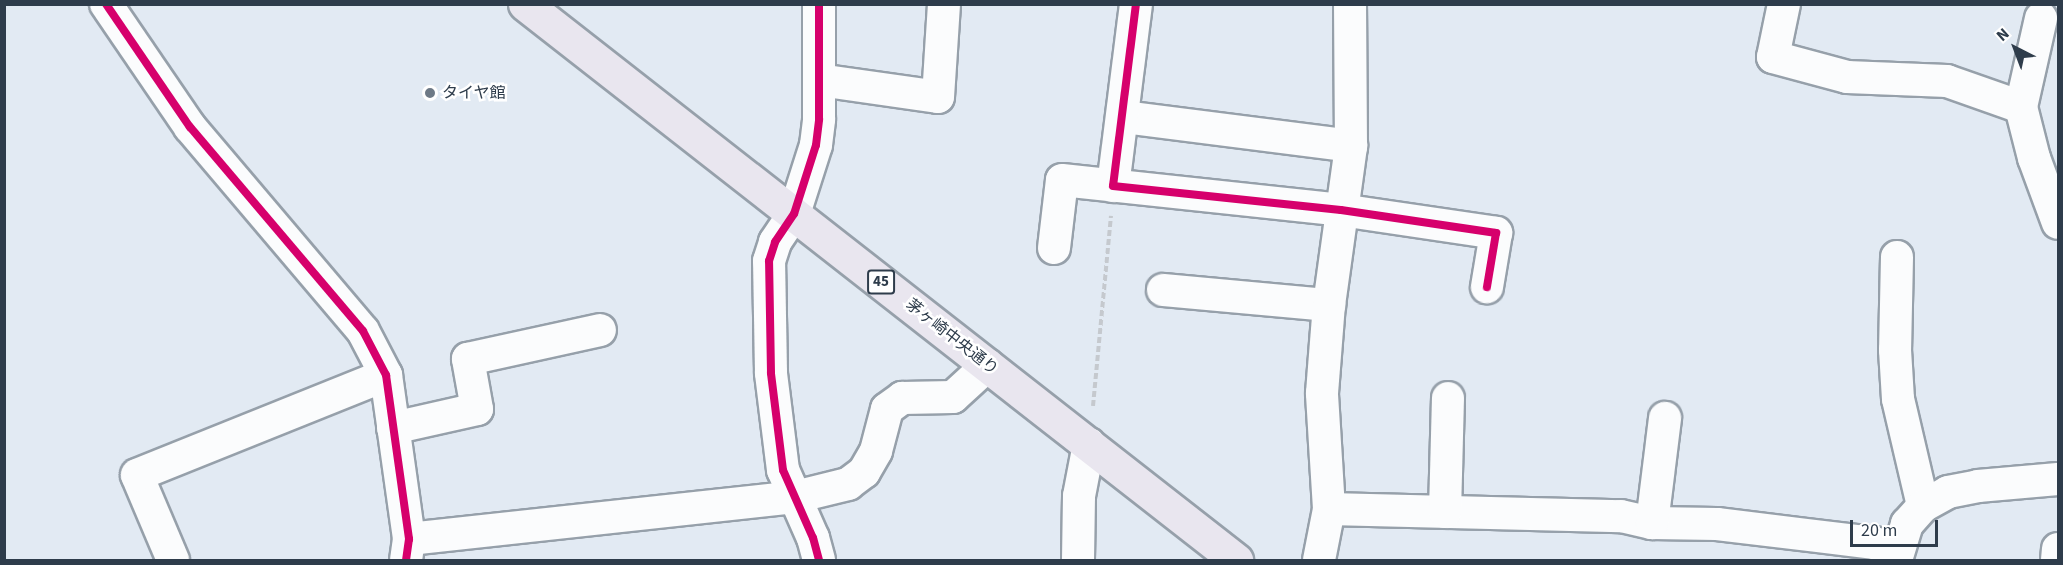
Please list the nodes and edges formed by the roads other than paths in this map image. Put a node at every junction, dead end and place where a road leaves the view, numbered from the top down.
1 (106, 4) edge
2 (525, 4) edge
3 (819, 4) edge
4 (944, 4) edge
5 (1136, 4) edge
6 (1350, 4) edge
7 (1784, 4) edge
8 (2037, 18) edge
9 (819, 80) junction
10 (2021, 107) junction
11 (1123, 117) junction
12 (1351, 146) junction
13 (1113, 186) junction
14 (1341, 210) junction
15 (794, 214) junction
16 (2058, 223) edge
17 (1054, 248) dead end
18 (1897, 257) dead end
19 (1487, 287) dead end
20 (1163, 290) dead end
21 (1329, 305) junction
22 (600, 330) dead end
23 (988, 365) junction
24 (386, 375) junction
25 (1448, 398) dead end
26 (1665, 418) dead end
27 (393, 428) junction
28 (1089, 444) junction
29 (2058, 480) edge
30 (795, 497) junction
31 (1923, 506) junction
32 (1329, 509) junction
33 (1445, 512) junction
34 (1652, 523) junction
35 (2058, 549) edge
36 (407, 550) edge
37 (1896, 557) edge
38 (173, 561) edge
39 (819, 561) edge
40 (1078, 561) edge
41 (1236, 561) edge
42 (1319, 561) edge
43 (2057, 561) edge

1 - 24 street
2 - 15 main road, 茅ヶ崎中央通り / 45
3 - 9 street
4 - 9 street
5 - 11 street
6 - 12 street
7 - 10 street
8 - 10 street
9 - 15 street
10 - 16 street
11 - 12 street
11 - 13 street
12 - 14 street
13 - 14 street
13 - 17 street
14 - 19 street
14 - 21 street
15 - 23 main road, 茅ヶ崎中央通り / 45
15 - 30 street
18 - 31 street
20 - 21 street
21 - 32 street
22 - 27 street
23 - 28 main road, 茅ヶ崎中央通り / 45
23 - 30 street
24 - 27 street
24 - 38 street
25 - 33 street
26 - 34 street
27 - 36 street
28 - 40 street
28 - 41 main road, 茅ヶ崎中央通り / 45
29 - 31 street
30 - 36 street
30 - 39 street
31 - 37 street
32 - 33 street
32 - 42 street
33 - 34 street
34 - 37 street
35 - 43 street

